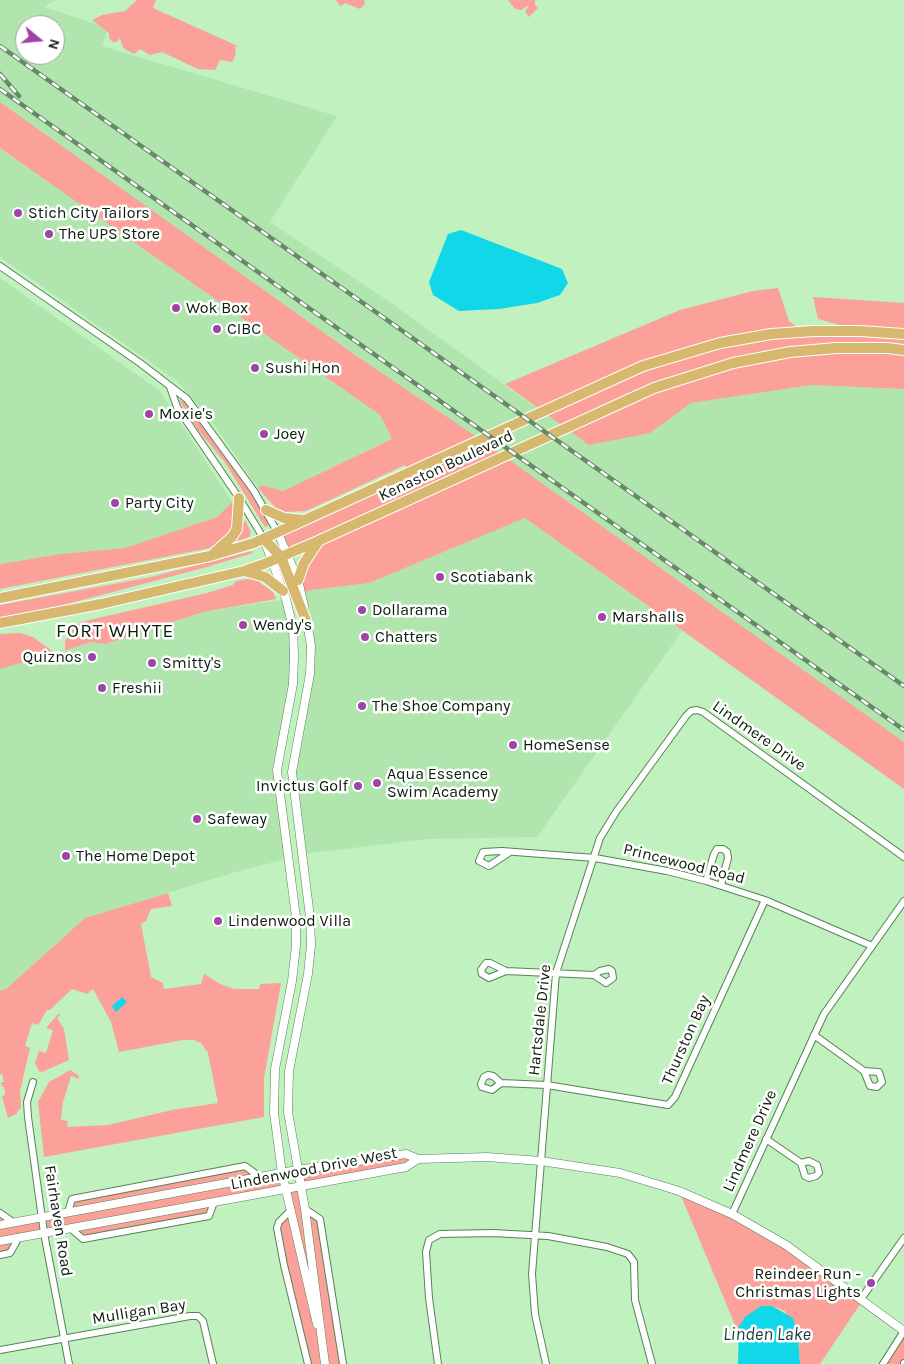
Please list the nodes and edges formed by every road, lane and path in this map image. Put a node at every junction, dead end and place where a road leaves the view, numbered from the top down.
1 (0, 266) edge
2 (904, 334) edge
3 (904, 350) edge
4 (170, 388) junction
5 (239, 498) junction
6 (266, 510) junction
7 (305, 520) junction
8 (278, 533) junction
9 (264, 539) junction
10 (318, 542) junction
11 (210, 556) junction
12 (280, 557) junction
13 (244, 570) junction
14 (298, 580) junction
15 (283, 592) junction
16 (0, 598) edge
17 (0, 623) edge
18 (308, 626) junction
19 (510, 852) dead end
20 (904, 857) edge
21 (594, 858) junction
22 (706, 881) junction
23 (721, 885) junction
24 (765, 900) junction
25 (904, 901) edge
26 (872, 946) junction
27 (506, 971) dead end
28 (556, 973) junction
29 (594, 975) dead end
30 (814, 1035) junction
31 (864, 1071) dead end
32 (33, 1082) dead end
33 (501, 1083) dead end
34 (547, 1085) junction
35 (766, 1139) junction
36 (418, 1160) junction
37 (541, 1161) junction
38 (801, 1162) dead end
39 (297, 1170) junction
40 (282, 1173) junction
41 (260, 1177) junction
42 (300, 1186) junction
43 (285, 1189) junction
44 (214, 1202) junction
45 (305, 1209) junction
46 (290, 1211) junction
47 (68, 1212) junction
48 (0, 1213) edge
49 (732, 1214) junction
50 (42, 1217) junction
51 (13, 1222) junction
52 (0, 1225) edge
53 (70, 1228) junction
54 (44, 1233) junction
55 (536, 1234) junction
56 (19, 1238) junction
57 (904, 1238) edge
58 (0, 1241) edge
59 (0, 1255) edge
60 (861, 1299) junction
61 (904, 1331) edge
62 (320, 1333) junction
63 (64, 1338) junction
64 (0, 1350) edge
65 (69, 1364) edge
66 (213, 1364) edge
67 (308, 1364) edge
68 (325, 1364) edge
69 (343, 1364) edge
70 (438, 1364) edge
71 (546, 1364) edge
72 (652, 1364) edge
73 (883, 1364) edge

1 - 4 street
2 - 7 main road, Kenaston Boulevard
3 - 10 main road, Kenaston Boulevard
4 - 5 street
4 - 6 street
5 - 9 street
5 - 11 main road
6 - 7 main road
6 - 8 street
7 - 8 main road, Kenaston Boulevard
8 - 9 main road, Kenaston Boulevard
8 - 12 street
9 - 11 main road, Kenaston Boulevard
9 - 12 main road
10 - 12 main road, Kenaston Boulevard
10 - 14 main road
11 - 16 main road, Kenaston Boulevard
12 - 13 main road, Kenaston Boulevard
12 - 14 street
12 - 15 street
12 - 18 main road
13 - 15 main road
13 - 17 main road, Kenaston Boulevard
14 - 18 street
15 - 40 street
18 - 39 street
19 - 21 street, Princewood Road
20 - 21 street, Lindmere Drive
21 - 22 street, Princewood Road
21 - 28 street, Hartsdale Drive
22 - 23 street, Princewood Road
22 - 23 street
23 - 24 street, Princewood Road
24 - 26 street, Princewood Road
24 - 34 street, Thurston Bay
25 - 26 street, Lindmere Drive
26 - 30 street, Lindmere Drive
27 - 28 street
28 - 29 street
28 - 34 street, Hartsdale Drive
30 - 31 street
30 - 35 street, Lindmere Drive
32 - 50 street, Fairhaven Road
33 - 34 street, Thurston Bay
34 - 37 street, Hartsdale Drive
35 - 38 street
35 - 49 street, Lindmere Drive
36 - 37 street, Lindenwood Drive West
36 - 39 street, Lindenwood Drive West
36 - 42 street, Lindenwood Drive West
37 - 49 street, Lindenwood Drive West
37 - 55 street, Hartsdale Drive
39 - 40 street, Lindenwood Drive West
39 - 42 street
40 - 41 street, Lindenwood Drive West
40 - 43 street
41 - 47 street, Lindenwood Drive West
41 - 47 street, Lindenwood Drive West
42 - 43 street, Lindenwood Drive West
42 - 45 street
43 - 44 street, Lindenwood Drive West
43 - 46 street
44 - 53 street, Lindenwood Drive West
44 - 53 street, Lindenwood Drive West
45 - 62 street
45 - 69 street
46 - 62 street
46 - 67 street
47 - 50 street, Lindenwood Drive West
48 - 51 street
49 - 60 street, Lindenwood Drive West
50 - 51 street, Lindenwood Drive West
50 - 54 street, Fairhaven Road
51 - 52 street, Lindenwood Drive West
53 - 54 street, Lindenwood Drive West
54 - 56 street, Lindenwood Drive West
54 - 63 street, Fairhaven Road
55 - 70 street
55 - 71 street, Hartsdale Drive
55 - 72 street
56 - 58 street, Lindenwood Drive West
56 - 59 street
57 - 60 street
60 - 61 street, Lindenwood Drive West
61 - 73 street
62 - 68 street
63 - 64 street
63 - 65 street, Fairhaven Road
63 - 66 street, Mulligan Bay

